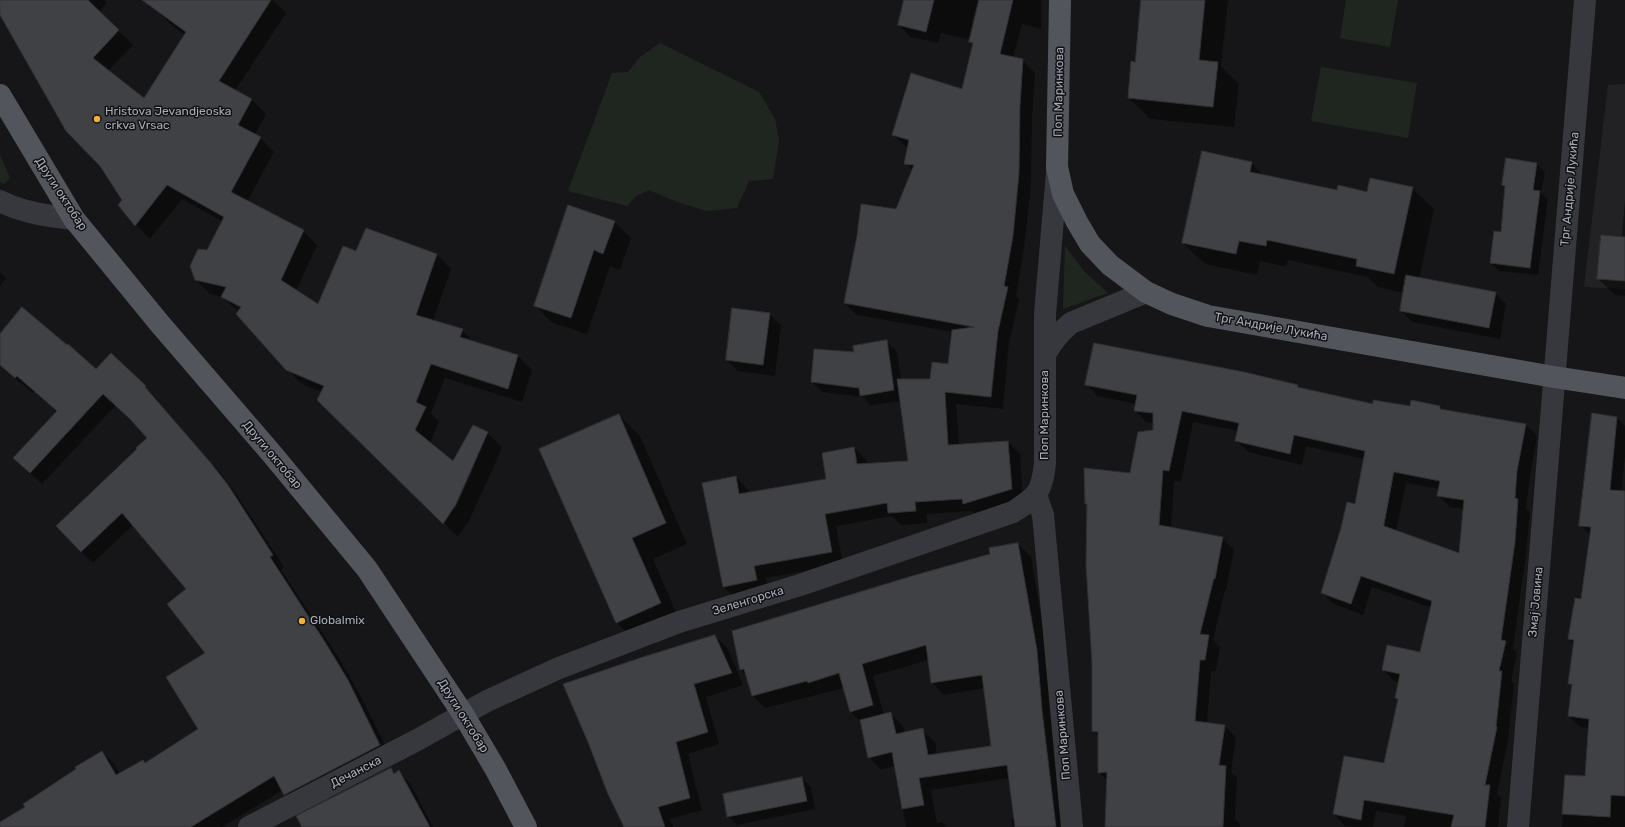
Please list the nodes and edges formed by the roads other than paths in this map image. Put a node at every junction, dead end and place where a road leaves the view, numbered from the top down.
1 (1060, 0) edge
2 (1585, 0) edge
3 (0, 95) edge
4 (1057, 167) junction
5 (0, 201) edge
6 (74, 219) junction
7 (1146, 292) junction
8 (1046, 353) junction
9 (1554, 378) junction
10 (1625, 388) edge
11 (1036, 495) junction
12 (463, 714) junction
13 (249, 827) edge
14 (526, 827) edge
15 (1072, 827) edge
16 (1518, 827) edge

1 - 4 main road, Поп Маринкова
2 - 9 street, Трг Андрије Лукића
3 - 6 main road, Други октобар
4 - 7 main road, Трг Андрије Лукића
4 - 8 street, Поп Маринкова
5 - 6 street
6 - 12 main road, Други октобар
7 - 8 street
7 - 9 main road, Трг Андрије Лукића
8 - 11 street, Поп Маринкова
9 - 10 main road, Трг Андрије Лукића
9 - 16 street, Змај Јовина
11 - 12 street, Зеленгорска
11 - 15 street, Поп Маринкова
12 - 13 street, Дечанска
12 - 14 main road, Други октобар

